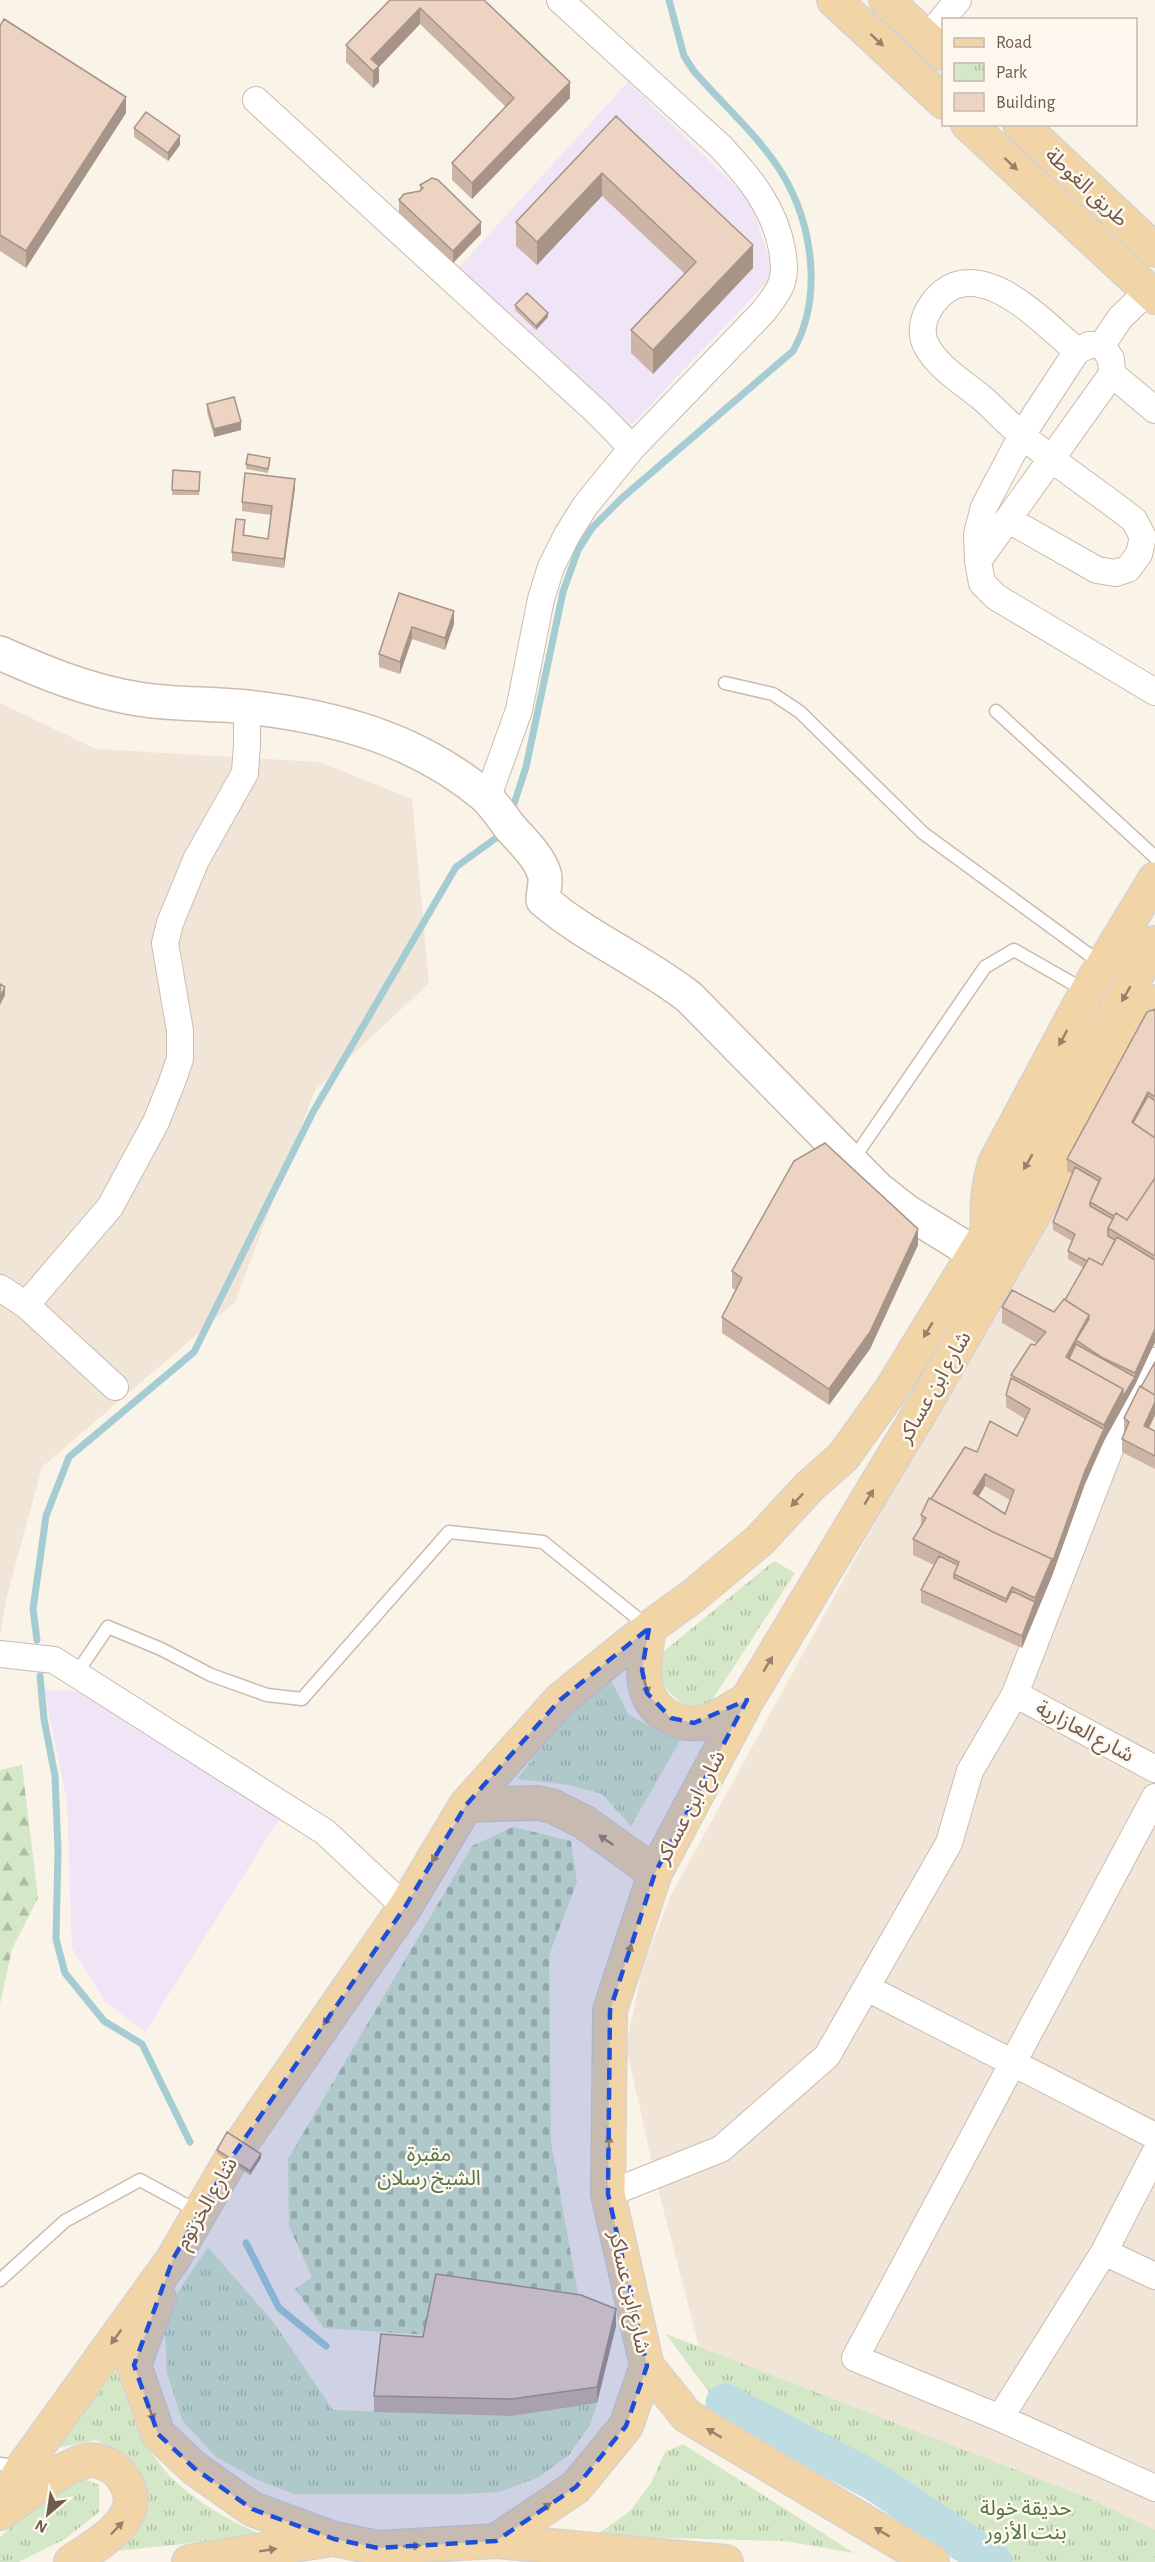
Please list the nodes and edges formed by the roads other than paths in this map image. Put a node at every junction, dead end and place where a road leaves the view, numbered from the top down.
1 (560, 0) edge
2 (834, 0) edge
3 (886, 0) edge
4 (958, 0) edge
5 (949, 18) edge
6 (942, 32) edge
7 (935, 46) edge
8 (256, 100) dead end
9 (942, 100) edge
10 (970, 126) edge
11 (1022, 126) edge
12 (1155, 250) edge
13 (1152, 294) edge
14 (1102, 345) junction
15 (1077, 351) junction
16 (1112, 374) junction
17 (1155, 410) edge
18 (1022, 435) junction
19 (632, 448) junction
20 (1050, 457) junction
21 (1009, 520) junction
22 (978, 561) junction
23 (0, 653) edge
24 (725, 683) dead end
25 (1155, 692) edge
26 (247, 707) junction
27 (996, 711) dead end
28 (487, 798) junction
29 (1155, 857) edge
30 (1151, 885) edge
31 (1155, 943) edge
32 (1095, 978) junction
33 (1155, 1002) edge
34 (851, 1162) junction
35 (981, 1242) junction
36 (0, 1288) edge
37 (26, 1305) junction
38 (1155, 1361) edge
39 (115, 1387) dead end
40 (649, 1628) junction
41 (0, 1654) edge
42 (76, 1674) junction
43 (1015, 1694) junction
44 (747, 1700) junction
45 (1155, 1769) edge
46 (1155, 1797) edge
47 (466, 1805) junction
48 (655, 1873) junction
49 (405, 1907) junction
50 (867, 1988) junction
51 (1014, 2063) junction
52 (1155, 2136) edge
53 (1155, 2153) edge
54 (608, 2194) junction
55 (200, 2213) junction
56 (1104, 2252) junction
57 (172, 2259) junction
58 (1155, 2276) edge
59 (0, 2280) edge
60 (647, 2366) junction
61 (1000, 2418) junction
62 (11, 2465) edge
63 (1155, 2488) edge
64 (0, 2506) edge
65 (0, 2513) edge
66 (334, 2539) junction
67 (496, 2541) junction
68 (376, 2555) edge
69 (70, 2562) edge
70 (189, 2562) edge
71 (726, 2562) edge
72 (932, 2562) edge

1 - 19 street
2 -> 9 main road
3 - 7 main road
4 - 5 street
6 - 7 street
8 - 19 street
10 -> 13 main road
11 - 12 main road, طريق الغوطة
13 - 14 street
14 - 15 street
14 - 16 street
15 - 18 street
15 - 18 street
16 - 17 street
16 - 20 street
18 - 20 street
18 - 22 street
19 - 28 street
20 - 21 street
20 - 21 street
21 - 22 street
22 - 25 street
23 - 26 street
24 - 32 lane
26 - 28 street
26 - 37 street
27 - 29 lane
28 - 34 street
29 - 30 lane
30 - 32 main road
31 -> 35 main road, شارع ابن عساكر
32 - 34 lane
32 -> 35 main road
44 -> 33 main road, شارع ابن عساكر
34 - 35 street
35 -> 40 main road, شارع ابن عساكر
36 - 37 street
37 - 39 street
38 - 43 street
40 - 42 lane
40 -> 44 main road
40 - 47 main road, شارع ابن عساكر
41 - 42 street
42 - 49 street
43 - 45 street, شارع العازارية
43 - 50 street
44 - 48 main road, شارع ابن عساكر
46 - 51 street
48 -> 47 main road
47 -> 49 main road, شارع الخرتوم
54 -> 48 main road, شارع ابن عساكر
49 -> 55 main road, شارع الخرتوم
50 - 51 street
50 - 54 street
51 - 52 street
51 - 61 street
53 - 56 street
54 - 60 main road, شارع ابن عساكر
55 - 57 main road, شارع الخرتوم
55 - 59 lane
56 - 58 street
56 - 61 street
57 -> 62 main road, شارع الخرتوم
57 -> 66 main road
67 -> 60 main road
72 -> 60 main road, شارع ابن عساكر
61 - 63 street
62 - 64 main road, شارع الخرتوم
69 -> 65 main road
66 - 68 main road
70 -> 66 main road
68 -> 67 main road
67 - 71 main road

